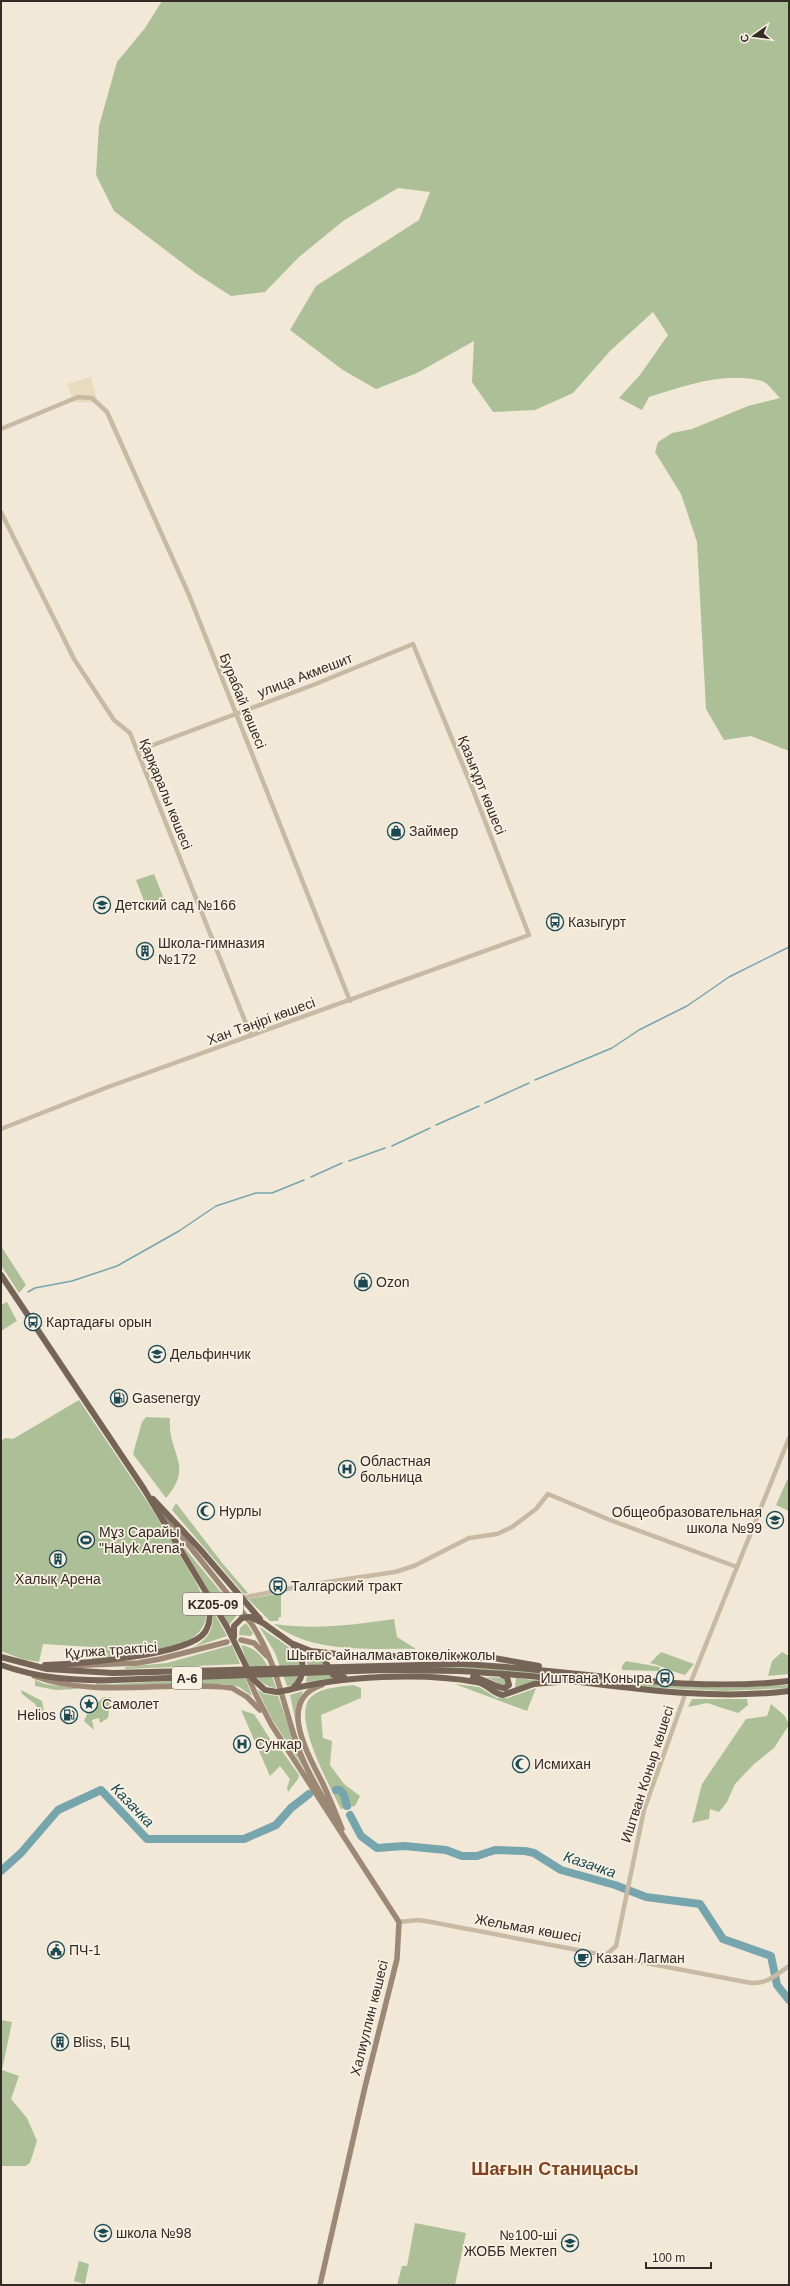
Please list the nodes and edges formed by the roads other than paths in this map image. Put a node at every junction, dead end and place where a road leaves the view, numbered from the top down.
1 (1, 428) edge
2 (1, 512) edge
3 (413, 644) joint
4 (236, 713) junction
5 (137, 751) junction
6 (530, 935) joint
7 (350, 1001) junction
8 (251, 1036) junction
9 (1, 1129) edge
10 (1, 1275) edge
11 (789, 1438) edge
12 (144, 1489) junction
13 (737, 1566) junction
14 (194, 1573) junction
15 (241, 1598) junction
16 (263, 1623) junction
17 (240, 1640) dead end
18 (227, 1642) dead end
19 (291, 1643) junction
20 (236, 1646) junction
21 (311, 1651) junction
22 (1, 1657) edge
23 (18, 1662) junction
24 (244, 1664) junction
25 (1, 1665) edge
26 (45, 1665) junction
27 (560, 1671) junction
28 (261, 1672) junction
29 (493, 1673) junction
30 (30, 1675) junction
31 (789, 1681) edge
32 (330, 1682) junction
33 (588, 1684) junction
34 (690, 1684) junction
35 (280, 1685) junction
36 (290, 1689) junction
37 (789, 1691) edge
38 (686, 1692) junction
39 (271, 1724) junction
40 (342, 1829) junction
41 (358, 1858) junction
42 (399, 1922) junction
43 (607, 1954) junction
44 (788, 1967) edge
45 (320, 2285) edge

1 - 4 street, Бурабай көшесі
2 - 5 street, Қарқаралы көшесі
3 - 4 street, улица Акмешит
3 - 6 street, Қазығұрт көшесі
4 - 5 street, улица Акмешит
4 - 7 street, Бурабай көшесі
5 - 8 street, Қарқаралы көшесі
6 - 7 street, Хан Тәңірі көшесі
7 - 8 street, Хан Тәңірі көшесі
8 - 9 street, Хан Тәңірі көшесі
10 - 12 main road, KZ05-09
11 - 13 street
12 - 14 main road, KZ05-09
12 - 15 main road, KZ05-09
12 - 35 main road
13 - 15 street
13 - 34 street
14 - 20 main road, KZ05-09
14 - 26 main road
15 - 16 main road, KZ05-09
16 - 19 main road
16 - 20 main road, bridge
17 - 35 main road
18 - 26 main road, Құлжа трактісі
19 - 21 main road
19 - 36 main road
20 - 24 main road
21 - 27 main road
21 - 29 main road
22 - 23 main road, A-6
23 - 26 main road, Құлжа трактісі
23 - 28 main road, Шығыс айналма автокөлік жолы / A-6, bridge
24 - 36 main road, bridge
24 - 39 main road
25 - 30 main road, A-6
27 - 28 main road, Шығыс айналма автокөлік жолы, bridge
27 - 34 main road, Шығыс айналма автокөлік жолы
28 - 29 main road, Шығыс айналма автокөлік жолы, bridge
28 - 30 main road, Шығыс айналма автокөлік жолы / A-6, bridge
29 - 33 main road, Шығыс айналма автокөлік жолы
30 - 39 main road
31 - 34 main road, Шығыс айналма автокөлік жолы
32 - 33 main road
32 - 36 main road
32 - 40 main road
33 - 38 main road, Шығыс айналма автокөлік жолы
35 - 40 main road
37 - 38 main road, Шығыс айналма автокөлік жолы
38 - 43 street, Иштван Коныр көшесі
39 - 41 main road
40 - 41 main road
41 - 42 main road
42 - 43 street, Жельмая көшесі
42 - 45 main road, Халиуллин көшесі
43 - 44 street, Жельмая көшесі

